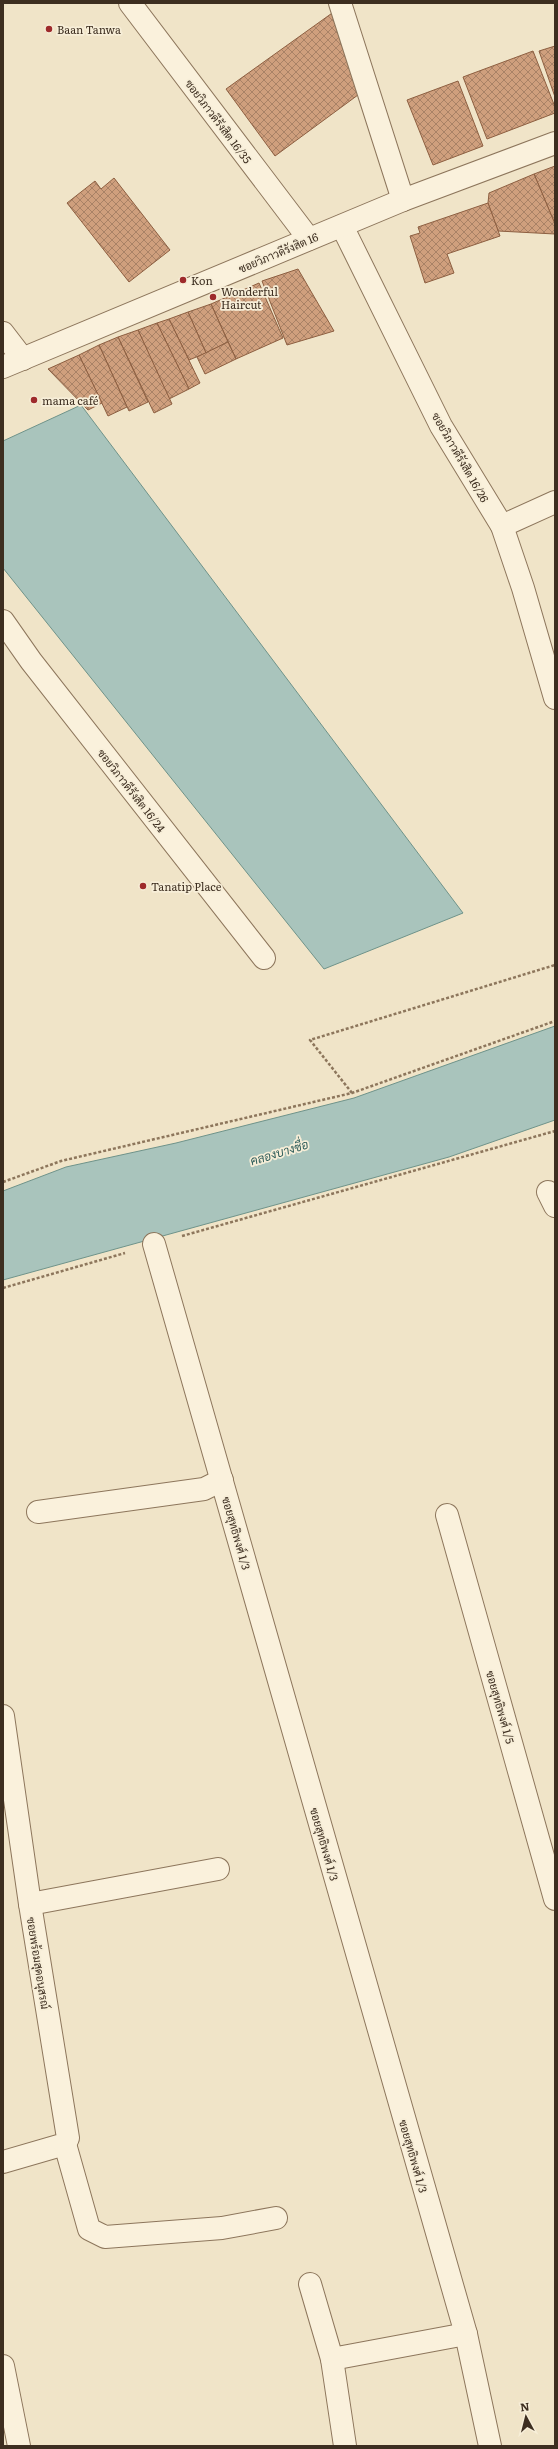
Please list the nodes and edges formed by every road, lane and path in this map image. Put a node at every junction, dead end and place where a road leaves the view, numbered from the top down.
1 (130, 3) edge
2 (340, 3) edge
3 (555, 142) edge
4 (403, 200) junction
5 (342, 226) junction
6 (309, 238) junction
7 (3, 333) edge
8 (13, 363) edge
9 (555, 502) edge
10 (502, 526) junction
11 (3, 620) edge
12 (555, 698) edge
13 (264, 958) dead end
14 (555, 965) edge
15 (555, 1021) edge
16 (352, 1093) junction
17 (555, 1131) edge
18 (3, 1182) edge
19 (154, 1244) junction
20 (3, 1288) edge
21 (222, 1480) junction
22 (38, 1512) dead end
23 (447, 1515) dead end
24 (3, 1716) edge
25 (5, 1747) edge
26 (218, 1868) dead end
27 (555, 1899) edge
28 (30, 1904) junction
29 (65, 2144) junction
30 (3, 2162) edge
31 (276, 2218) dead end
32 (310, 2284) dead end
33 (466, 2334) junction
34 (332, 2359) junction
35 (3, 2366) edge
36 (19, 2446) edge
37 (346, 2446) edge
38 (490, 2446) edge

1 - 6 street, ซอยวิภาวดีรังสิต 16/35
2 - 4 street
3 - 4 street, ซอยวิภาวดีรังสิต 16
4 - 5 street, ซอยวิภาวดีรังสิต 16
5 - 6 street, ซอยวิภาวดีรังสิต 16
5 - 10 street, ซอยวิภาวดีรังสิต 16/26
6 - 8 street, ซอยวิภาวดีรังสิต 16
7 - 8 street
9 - 10 street
10 - 12 street, ซอยวิภาวดีรังสิต 16/26
11 - 13 street, ซอยวิภาวดีรังสิต 16/24
14 - 16 path
15 - 16 path
16 - 18 path
17 - 19 path
19 - 20 path
19 - 21 street, ซอยสุทธิพงศ์ 1/3
21 - 22 street
21 - 33 street, ซอยสุทธิพงศ์ 1/3
23 - 27 street, ซอยสุทธิพงศ์ 1/5
24 - 25 street, ซอยพร้อมสุดอนุสรณ์
25 - 28 street, ซอยพร้อมสุดอนุสรณ์
26 - 28 street
28 - 29 street, ซอยพร้อมสุดอนุสรณ์
29 - 30 street
29 - 31 street, ซอยพร้อมสุดอนุสรณ์
32 - 34 street
33 - 34 street
33 - 38 street, ซอยสุทธิพงศ์ 1/3
34 - 37 street
35 - 36 street

